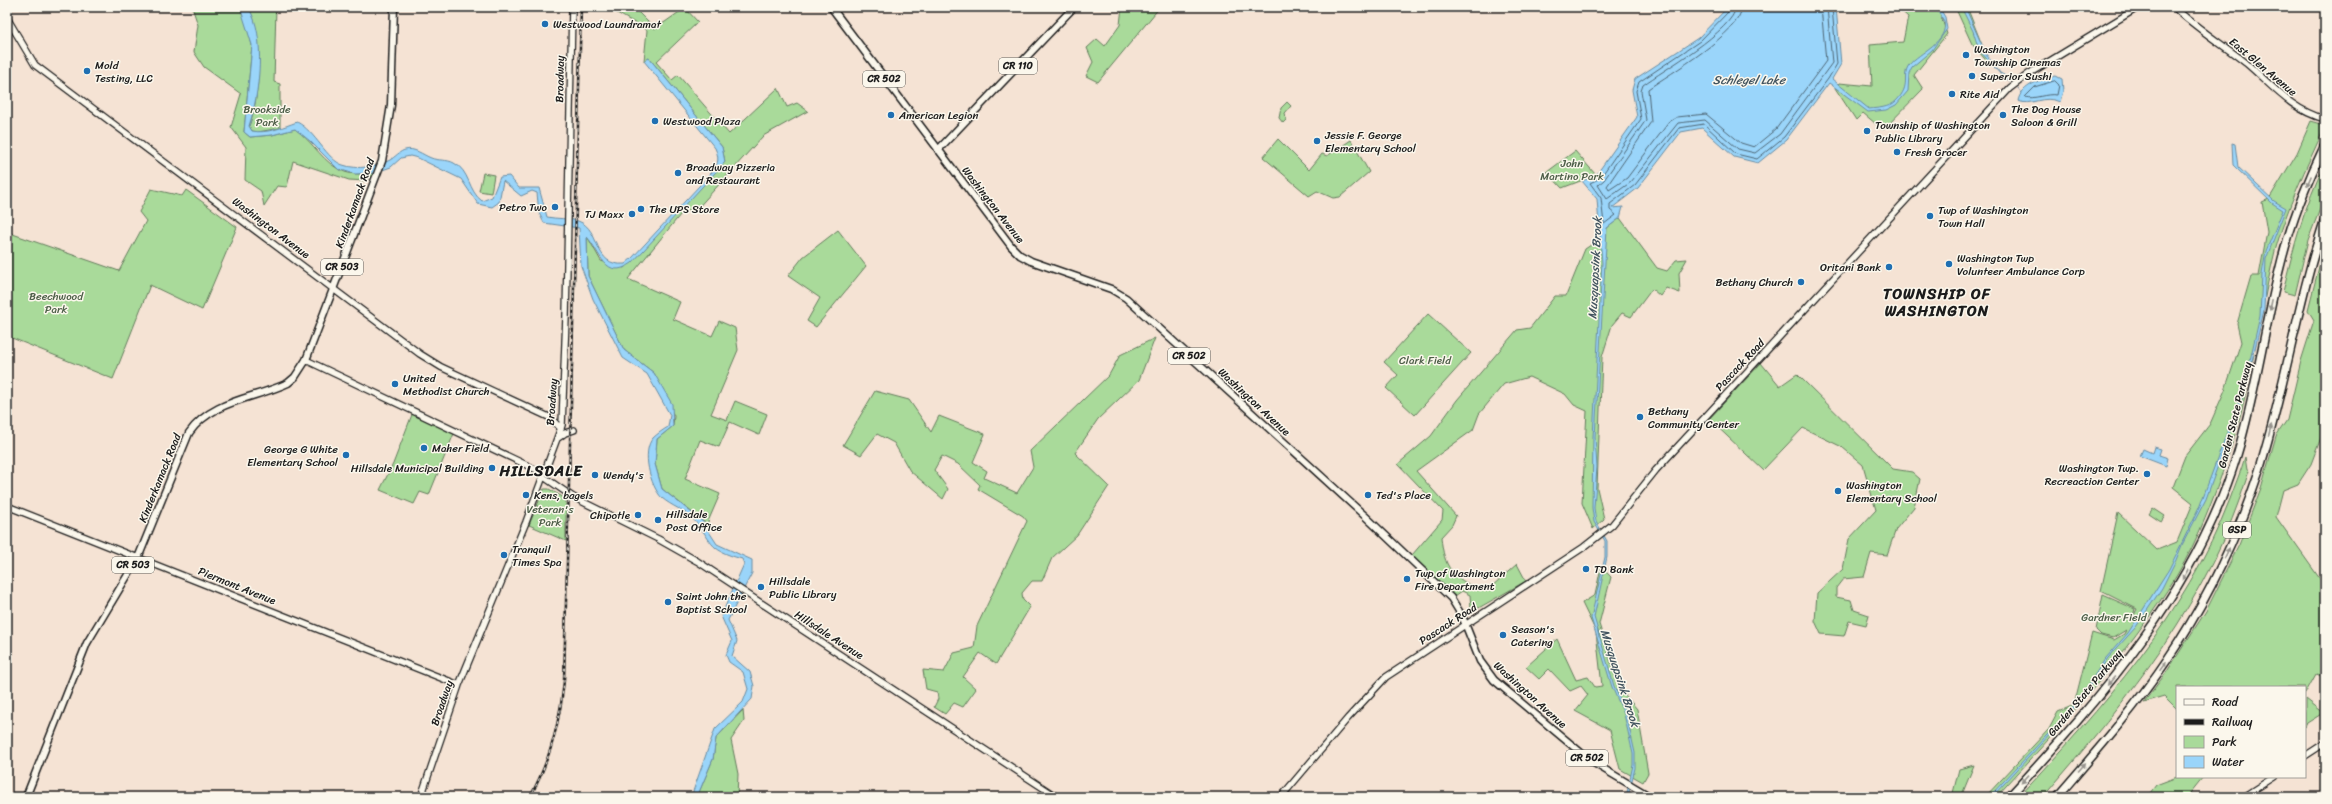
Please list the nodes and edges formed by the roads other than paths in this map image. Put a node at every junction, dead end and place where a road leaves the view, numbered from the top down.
1 (394, 7) edge
2 (572, 7) edge
3 (830, 7) edge
4 (1074, 7) edge
5 (2139, 7) edge
6 (2174, 7) edge
7 (7, 18) edge
8 (2325, 119) edge
9 (2325, 145) edge
10 (938, 150) junction
11 (2325, 219) edge
12 (334, 287) junction
13 (306, 360) junction
14 (563, 414) junction
15 (552, 418) junction
16 (561, 429) junction
17 (574, 430) dead end
18 (557, 439) junction
19 (544, 477) junction
20 (7, 506) edge
21 (138, 558) junction
22 (1465, 625) junction
23 (459, 685) junction
24 (2325, 743) edge
25 (2306, 755) edge
26 (2272, 778) edge
27 (26, 797) edge
28 (421, 797) edge
29 (1057, 797) edge
30 (1281, 797) edge
31 (1651, 797) edge
32 (2009, 797) edge
33 (2057, 797) edge
34 (2243, 797) edge

1 - 12 main road, Kinderkamack Road / CR 503
2 - 14 street, Broadway
3 - 10 main road, Washington Avenue / CR 502
4 - 10 main road, CR 110
5 - 22 street, Pascack Road
6 - 8 street, East Glen Avenue
7 - 12 street, Washington Avenue
9 -> 32 highway, Garden State Parkway / GSP
10 - 22 main road, Washington Avenue / CR 502
33 -> 11 highway, GSP
12 - 13 main road, Kinderkamack Road / CR 503
12 - 15 street, Washington Avenue
13 - 19 street, Hillsdale Avenue
13 - 21 main road, Kinderkamack Road / CR 503
14 - 15 street
14 - 16 street, Broadway
15 - 16 street, Washington Avenue
16 - 18 street, Broadway
17 - 18 street
18 - 19 street, Broadway
19 - 23 street, Broadway
19 - 29 street, Hillsdale Avenue
20 - 21 street, Piermont Avenue
21 - 23 street, Piermont Avenue
21 - 27 main road, Kinderkamack Road / CR 503
22 - 30 street, Pascack Road
22 - 31 main road, Washington Avenue / CR 502
23 - 28 street, Broadway
24 - 25 street
26 - 34 street

